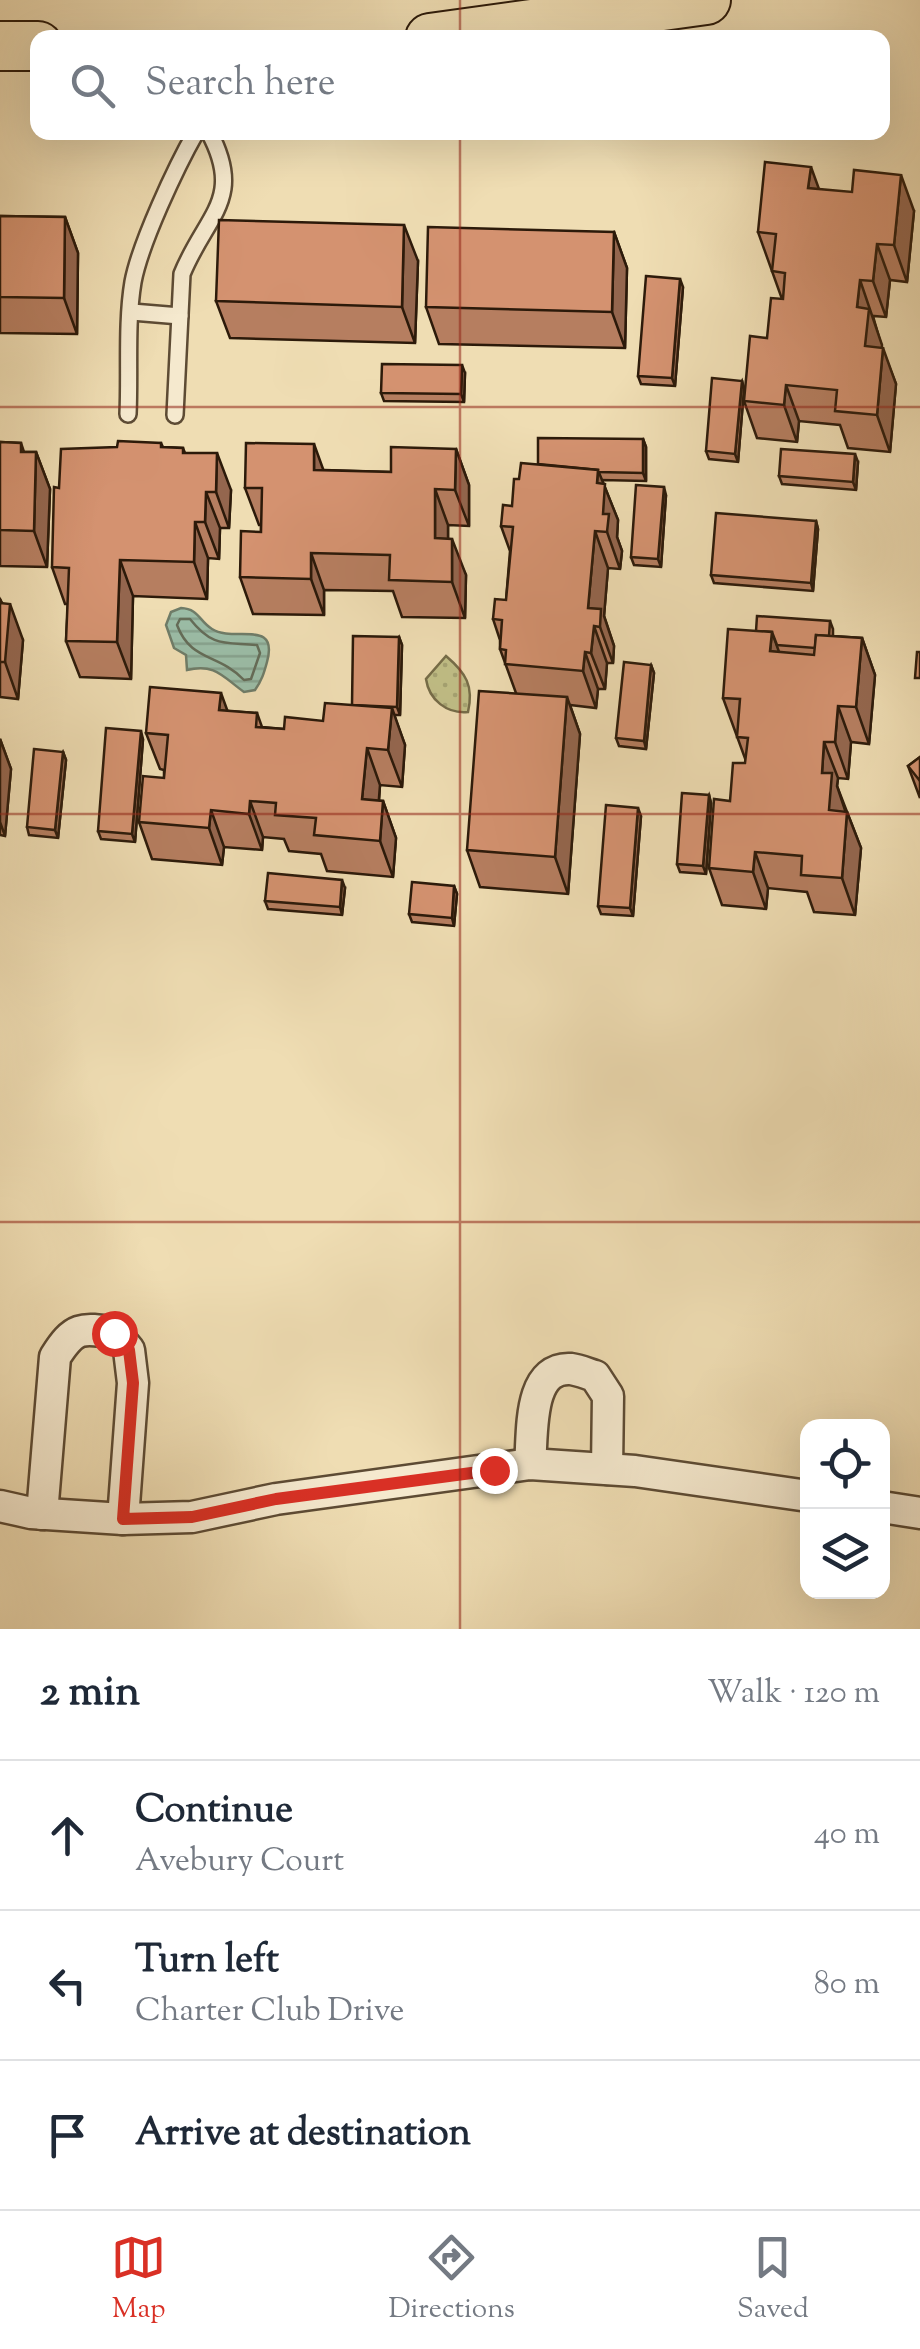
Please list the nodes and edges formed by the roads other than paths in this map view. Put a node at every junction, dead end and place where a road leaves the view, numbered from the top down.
1 (706, 0) edge
2 (624, 8) edge
3 (482, 30) edge
4 (0, 46) edge
5 (30, 46) edge
6 (192, 140) edge
7 (213, 140) edge
8 (132, 312) junction
9 (180, 316) junction
10 (128, 414) dead end
11 (175, 415) dead end
12 (530, 1464) junction
13 (606, 1469) junction
14 (800, 1495) edge
15 (0, 1506) edge
16 (890, 1508) edge
17 (920, 1513) edge
18 (42, 1514) junction
19 (123, 1519) junction

1 - 2 main road
2 - 3 main road
4 - 5 main road
6 - 8 lane
7 - 9 lane
8 - 9 lane
8 - 10 lane
9 - 11 lane
12 - 13 street
12 - 13 street
12 - 19 street
13 - 14 street
15 - 18 street
16 - 17 street
18 - 19 street
18 - 19 street

